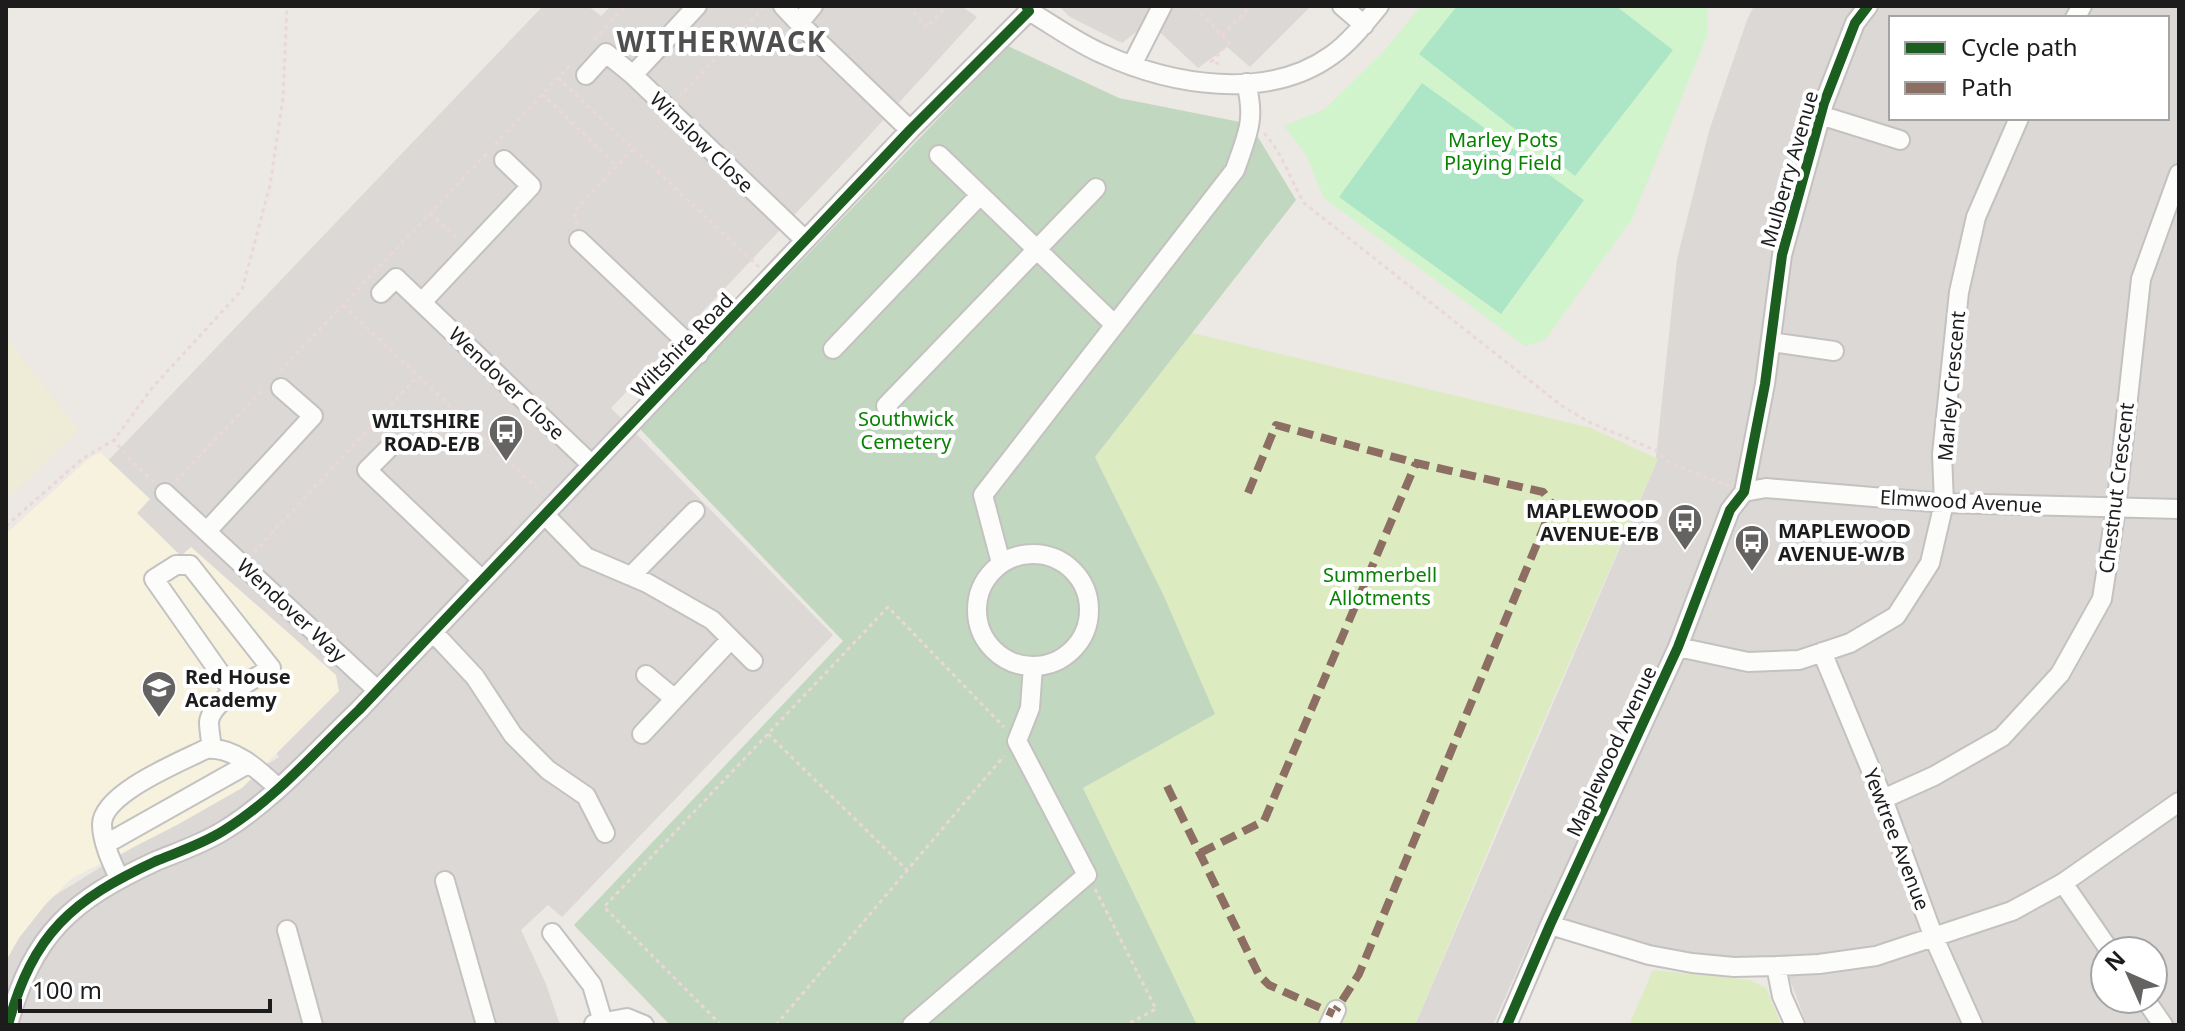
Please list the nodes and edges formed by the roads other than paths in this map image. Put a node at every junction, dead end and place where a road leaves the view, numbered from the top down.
1 (697, 6) edge
2 (783, 6) edge
3 (813, 6) edge
4 (1162, 6) edge
5 (1342, 6) edge
6 (1379, 6) edge
7 (1868, 6) edge
8 (1027, 8) edge
9 (799, 23) junction
10 (1364, 25) junction
11 (1132, 65) junction
12 (586, 75) dead end
13 (633, 75) junction
14 (1246, 83) junction
15 (1820, 115) junction
16 (2018, 120) edge
17 (910, 130) junction
18 (1900, 140) dead end
19 (939, 155) dead end
20 (504, 160) dead end
21 (2179, 174) edge
22 (1096, 188) dead end
23 (980, 195) junction
24 (579, 240) road end
25 (805, 240) junction
26 (1037, 249) junction
27 (381, 293) dead end
28 (422, 302) junction
29 (1115, 325) junction
30 (1771, 342) junction
31 (833, 349) dead end
32 (1834, 351) dead end
33 (699, 354) junction
34 (281, 388) dead end
35 (886, 406) dead end
36 (391, 446) dead end
37 (592, 465) junction
38 (1744, 492) junction
39 (165, 493) road end
40 (1944, 503) junction
41 (2116, 508) junction
42 (2179, 509) edge
43 (550, 510) junction
44 (695, 511) dead end
45 (207, 531) junction
46 (1001, 563) junction
47 (631, 576) junction
48 (481, 579) junction
49 (433, 632) junction
50 (731, 639) junction
51 (1678, 647) junction
52 (1822, 652) junction
53 (753, 661) dead end
54 (1033, 666) junction
55 (646, 675) dead end
56 (376, 689) junction
57 (234, 693) junction
58 (675, 699) junction
59 (642, 734) dead end
60 (212, 748) junction
61 (248, 764) junction
62 (278, 788) junction
63 (1883, 799) junction
64 (2178, 805) edge
65 (605, 833) dead end
66 (106, 844) junction
67 (119, 878) junction
68 (445, 881) dead end
69 (2063, 883) junction
70 (1550, 925) junction
71 (287, 930) dead end
72 (552, 933) dead end
73 (2099, 935) edge
74 (1934, 938) junction
75 (1776, 966) junction
76 (11, 992) edge
77 (597, 1023) edge
78 (8, 1025) edge
79 (313, 1025) edge
80 (486, 1025) edge
81 (644, 1025) edge
82 (912, 1025) edge
83 (1507, 1025) edge
84 (1795, 1025) edge
85 (1973, 1025) edge

1 - 13 street, Winslow Close
2 - 9 street
3 - 9 street
4 - 11 street
5 - 10 street
6 - 10 street
7 - 15 street, Mulberry Avenue
8 - 11 street
8 - 17 street, Wiltshire Road
9 - 17 street
10 - 14 street
11 - 14 street
12 - 13 street
13 - 25 street, Winslow Close
14 - 29 street
15 - 18 street
15 - 30 street, Mulberry Avenue
16 - 40 street, Marley Crescent
17 - 25 street, Wiltshire Road
19 - 23 street
20 - 28 street
21 - 41 street, Chestnut Crescent
22 - 26 street
23 - 26 street
23 - 31 street
24 - 33 street
25 - 33 street, Wiltshire Road
26 - 29 street
26 - 35 street
27 - 28 street, Wendover Close
28 - 37 street, Wendover Close
29 - 46 street
30 - 32 street
30 - 38 street, Mulberry Avenue
33 - 37 street, Wiltshire Road
34 - 45 street
36 - 48 street
37 - 43 street, Wiltshire Road
38 - 40 street, Elmwood Avenue
38 - 51 street, Maplewood Avenue
39 - 45 street, Wendover Way
40 - 41 street, Elmwood Avenue
40 - 52 street, Marley Crescent
41 - 42 street, Elmwood Avenue
41 - 63 street, Chestnut Crescent
43 - 47 street
43 - 48 street, Wiltshire Road
44 - 47 street
45 - 56 street, Wendover Way
46 - 54 street
46 - 54 street
47 - 50 street
48 - 49 street, Wiltshire Road
49 - 56 street, Wiltshire Road
49 - 65 street
50 - 53 street
50 - 58 street
51 - 52 street, Marley Crescent
51 - 70 street, Maplewood Avenue
52 - 63 street, Yewtree Avenue
54 - 82 street
55 - 58 street
56 - 62 street, Wiltshire Road
57 - 57 street
57 - 60 street
58 - 59 street
60 - 61 street
60 - 66 street
61 - 62 street
61 - 66 street
62 - 67 street, Wiltshire Road
63 - 74 street, Yewtree Avenue
64 - 69 street
66 - 67 street
67 - 76 street, Wiltshire Road
68 - 80 street
69 - 73 street
69 - 74 street
70 - 75 street
70 - 83 street, Maplewood Avenue
71 - 79 street
72 - 77 street
74 - 75 street
74 - 85 street, Yewtree Avenue
75 - 84 street
76 - 78 street, Wiltshire Road
77 - 81 street

